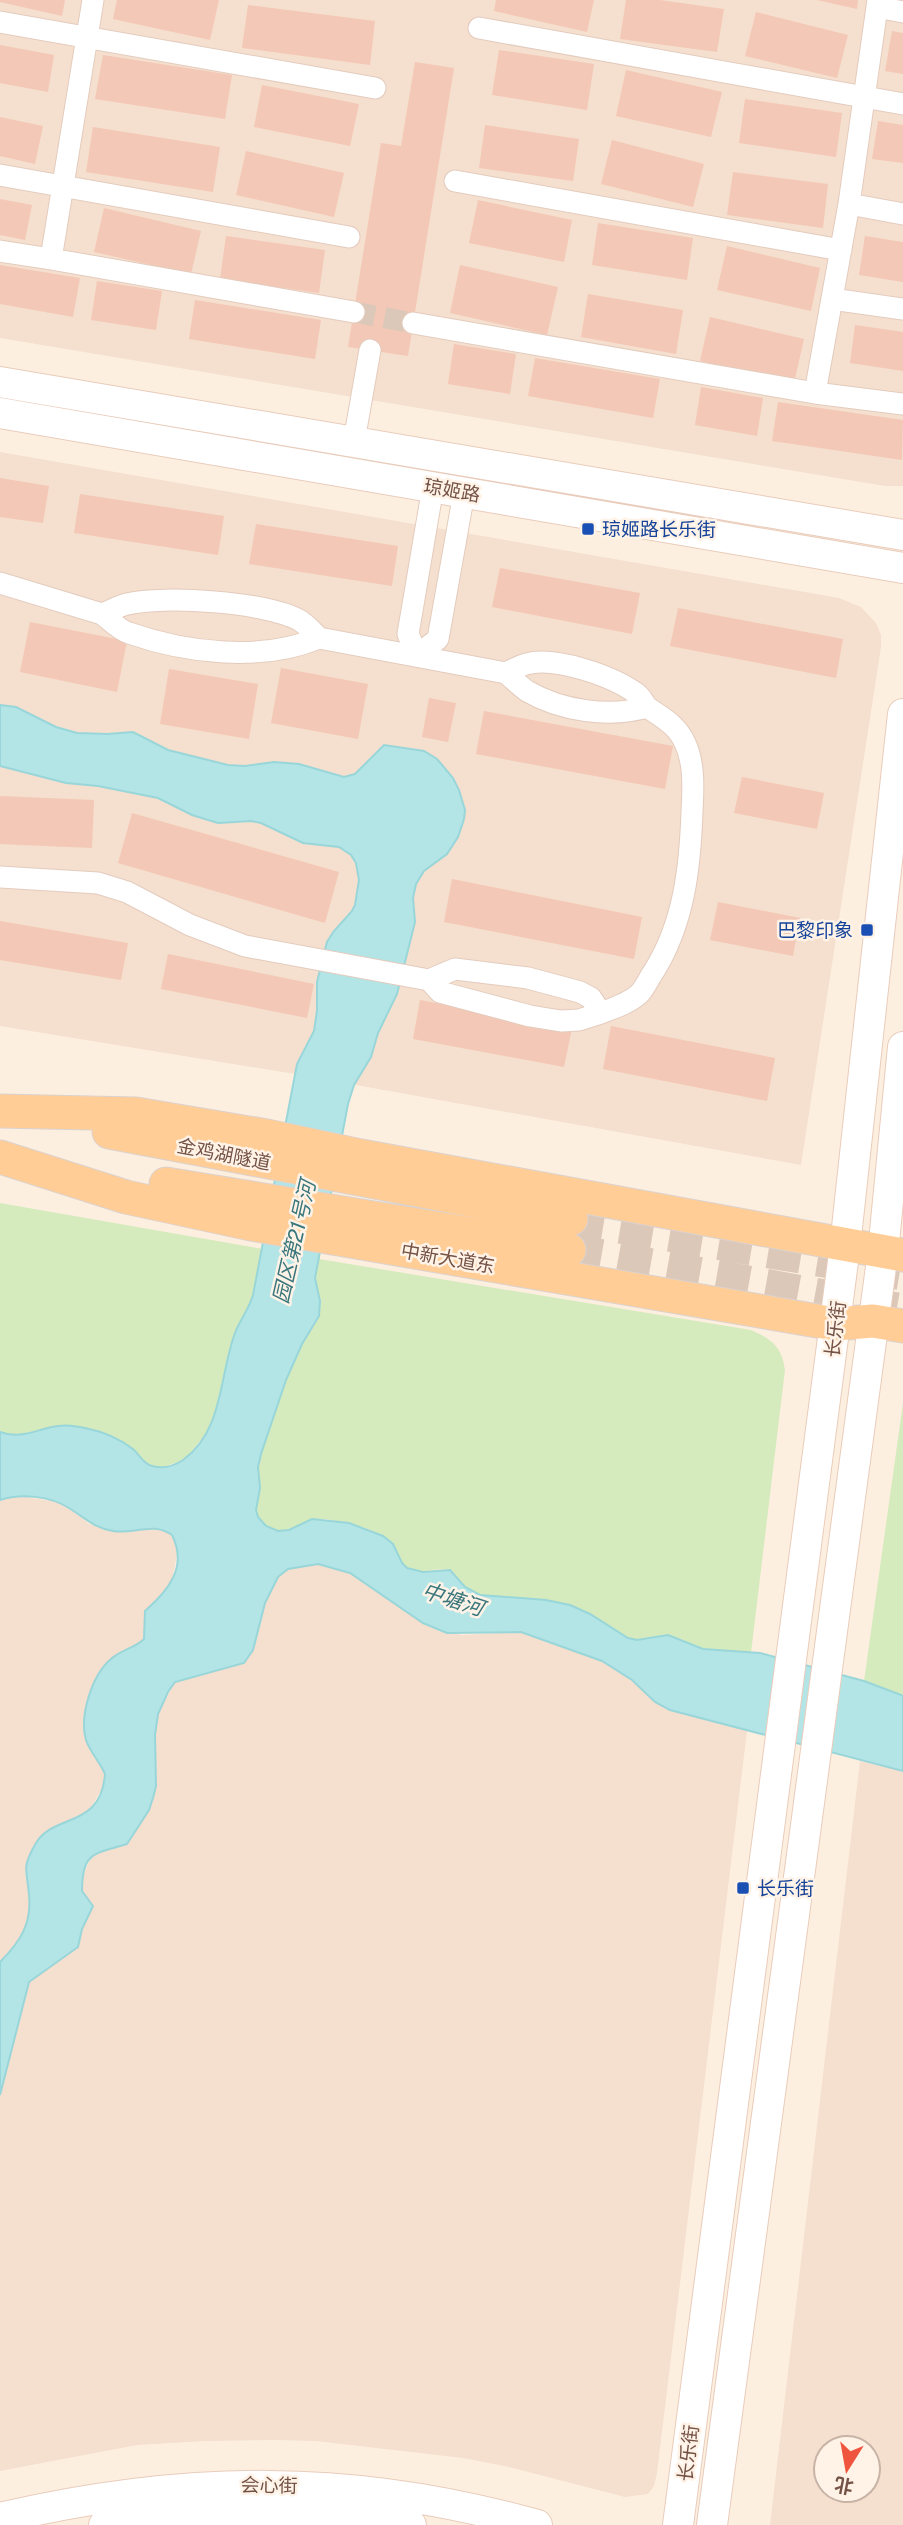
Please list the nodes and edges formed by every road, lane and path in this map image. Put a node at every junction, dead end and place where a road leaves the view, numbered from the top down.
1 (93, 0) edge
2 (877, 4) edge
3 (903, 12) edge
4 (0, 22) edge
5 (479, 28) dead end
6 (87, 38) junction
7 (375, 88) dead end
8 (864, 98) junction
9 (903, 104) edge
10 (0, 175) edge
11 (455, 181) dead end
12 (62, 186) junction
13 (849, 204) junction
14 (903, 214) edge
15 (349, 237) dead end
16 (841, 250) junction
17 (0, 251) edge
18 (51, 259) junction
19 (832, 299) junction
20 (903, 309) edge
21 (354, 312) tunnel mouth
22 (413, 323) tunnel mouth
23 (370, 350) dead end
24 (0, 382) edge
25 (815, 393) junction
26 (903, 404) edge
27 (0, 413) edge
28 (354, 442) junction
29 (433, 487) junction
30 (464, 493) junction
31 (903, 535) edge
32 (903, 568) edge
33 (0, 583) edge
34 (102, 614) junction
35 (319, 638) junction
36 (417, 655) junction
37 (506, 673) junction
38 (647, 707) junction
39 (903, 714) edge
40 (0, 877) edge
41 (420, 979) junction
42 (601, 1013) junction
43 (903, 1047) edge
44 (0, 1112) edge
45 (6, 1158) edge
46 (845, 1245) junction
47 (896, 1255) edge
48 (835, 1324) junction
49 (888, 1324) edge
50 (0, 2518) edge
51 (104, 2525) edge
52 (411, 2525) edge
53 (537, 2525) edge
54 (678, 2525) edge
55 (712, 2525) edge

1 - 6 street
2 - 3 street
2 - 8 street
4 - 6 street
5 - 8 street
6 - 7 street
6 - 12 street
8 - 9 street
8 - 13 street
10 - 12 street
11 - 16 street
12 - 15 street
12 - 18 street
13 - 14 street
13 - 16 street
16 - 19 street
17 - 18 street
18 - 21 street
19 - 20 street
19 - 25 street
22 - 25 street
23 - 28 street
24 - 28 main road, 琼姬路
25 - 26 street
27 - 29 main road, 琼姬路
28 - 31 main road, 琼姬路
29 - 30 main road, 琼姬路
29 - 36 street
30 - 32 main road, 琼姬路
30 - 36 street
33 - 34 street
34 - 35 street
34 - 35 street
35 - 36 street
36 - 37 street
37 - 38 street
37 - 38 street
38 - 42 street
39 - 46 main road, 长乐街
40 - 41 street
41 - 42 street
41 - 42 street
43 - 47 main road, 长乐街
44 - 45 main road, 金鸡湖隧道
44 - 46 main road
45 - 48 main road, 中新大道东
46 - 47 main road
46 - 48 main road, 长乐街
47 - 49 main road, 长乐街
48 - 49 main road, 中新大道东
48 - 54 main road, 长乐街
49 - 55 main road, 长乐街
50 - 53 main road, 会心街
51 - 52 main road, 会心街

